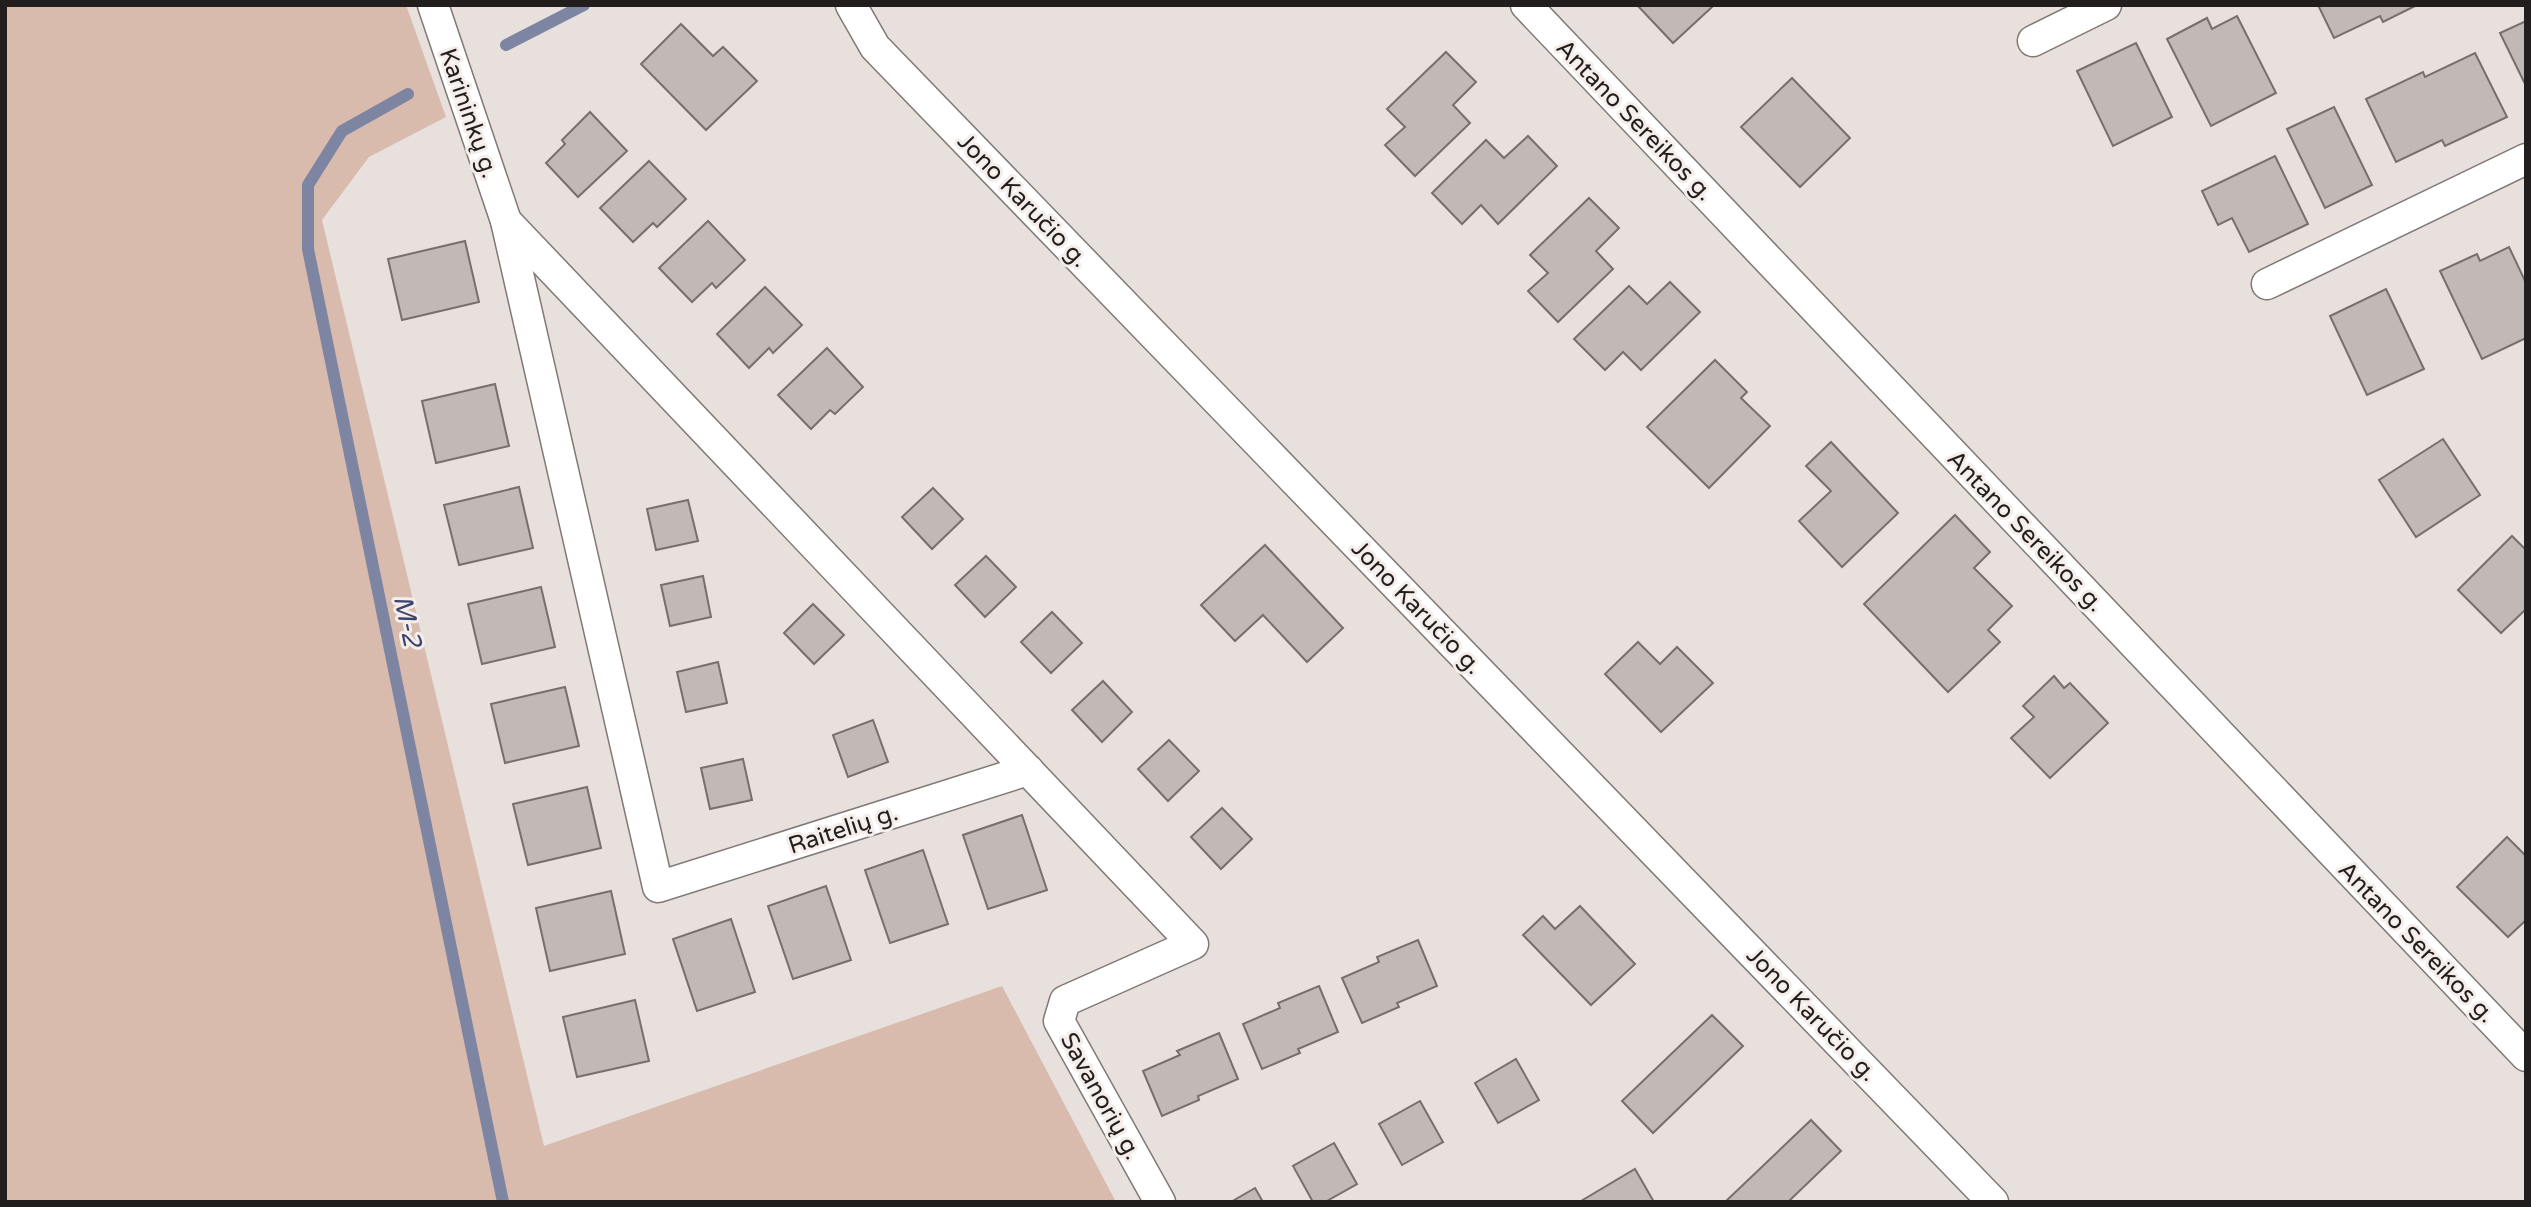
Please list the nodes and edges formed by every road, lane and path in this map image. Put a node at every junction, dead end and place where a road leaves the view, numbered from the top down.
1 (433, 5) edge
2 (851, 5) edge
3 (1526, 5) edge
4 (2106, 5) edge
5 (2033, 41) dead end
6 (2526, 159) edge
7 (506, 221) junction
8 (2267, 284) dead end
9 (1028, 770) junction
10 (658, 887) joint
11 (2526, 1056) edge
12 (1160, 1202) edge
13 (1993, 1202) edge

1 - 7 street, Karininkų g.
2 - 13 street, Jono Karučio g.
3 - 11 street, Antano Sereikos g.
4 - 5 street
6 - 8 street
7 - 9 street
7 - 10 street, Karininkų g.
9 - 10 street, Raitelių g.
9 - 12 street, Savanorių g.

